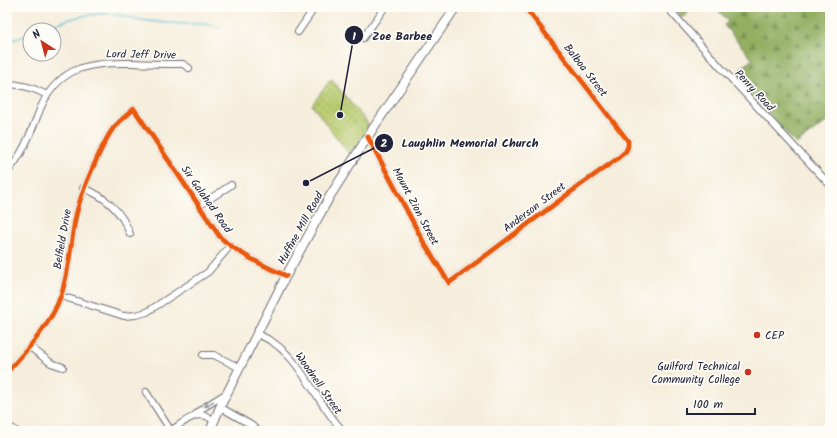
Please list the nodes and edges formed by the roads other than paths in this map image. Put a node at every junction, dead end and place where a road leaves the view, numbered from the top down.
1 (315, 7) edge
2 (384, 7) edge
3 (456, 7) edge
4 (525, 7) edge
5 (667, 7) edge
6 (298, 32) dead end
7 (363, 38) dead end
8 (188, 68) dead end
9 (7, 84) edge
10 (47, 95) junction
11 (134, 109) joint
12 (368, 136) junction
13 (628, 146) joint
14 (7, 172) edge
15 (231, 185) dead end
16 (830, 185) edge
17 (83, 188) junction
18 (199, 206) junction
19 (130, 234) dead end
20 (230, 246) junction
21 (286, 276) junction
22 (449, 283) joint
23 (61, 296) junction
24 (258, 334) junction
25 (30, 347) junction
26 (203, 356) dead end
27 (63, 366) dead end
28 (240, 368) junction
29 (7, 372) edge
30 (146, 392) dead end
31 (228, 393) junction
32 (220, 407) junction
33 (192, 417) junction
34 (214, 421) junction
35 (7, 425) edge
36 (16, 431) edge
37 (171, 431) edge
38 (210, 431) edge
39 (258, 431) edge
40 (343, 431) edge

1 - 6 street
2 - 7 street
3 - 12 main road, Huffine Mill Road
4 - 13 street, Balboa Street
5 - 16 street, Penry Road
8 - 10 street, Lord Jeff Drive
9 - 10 street
10 - 14 street, Lord Jeff Drive
11 - 17 street, Belfield Drive
11 - 18 street, Sir Galahad Road
12 - 21 main road, Huffine Mill Road
12 - 22 street, Mount Zion Street
13 - 22 street, Anderson Street
15 - 18 street
17 - 19 street
17 - 23 street, Belfield Drive
18 - 20 street, Sir Galahad Road
20 - 21 street, Sir Galahad Road
20 - 23 street
21 - 24 main road, Huffine Mill Road
23 - 25 street, Belfield Drive
24 - 28 main road, Huffine Mill Road
24 - 40 street, Woodnell Street
25 - 27 street
25 - 29 street, Belfield Drive
26 - 28 street
28 - 31 main road, Huffine Mill Road
30 - 37 street
31 - 32 main road, Huffine Mill Road
31 -> 33 street
32 - 34 main road, Huffine Mill Road
32 - 39 street
33 - 34 street
33 - 37 street
34 - 38 main road, Huffine Mill Road
35 - 36 street

